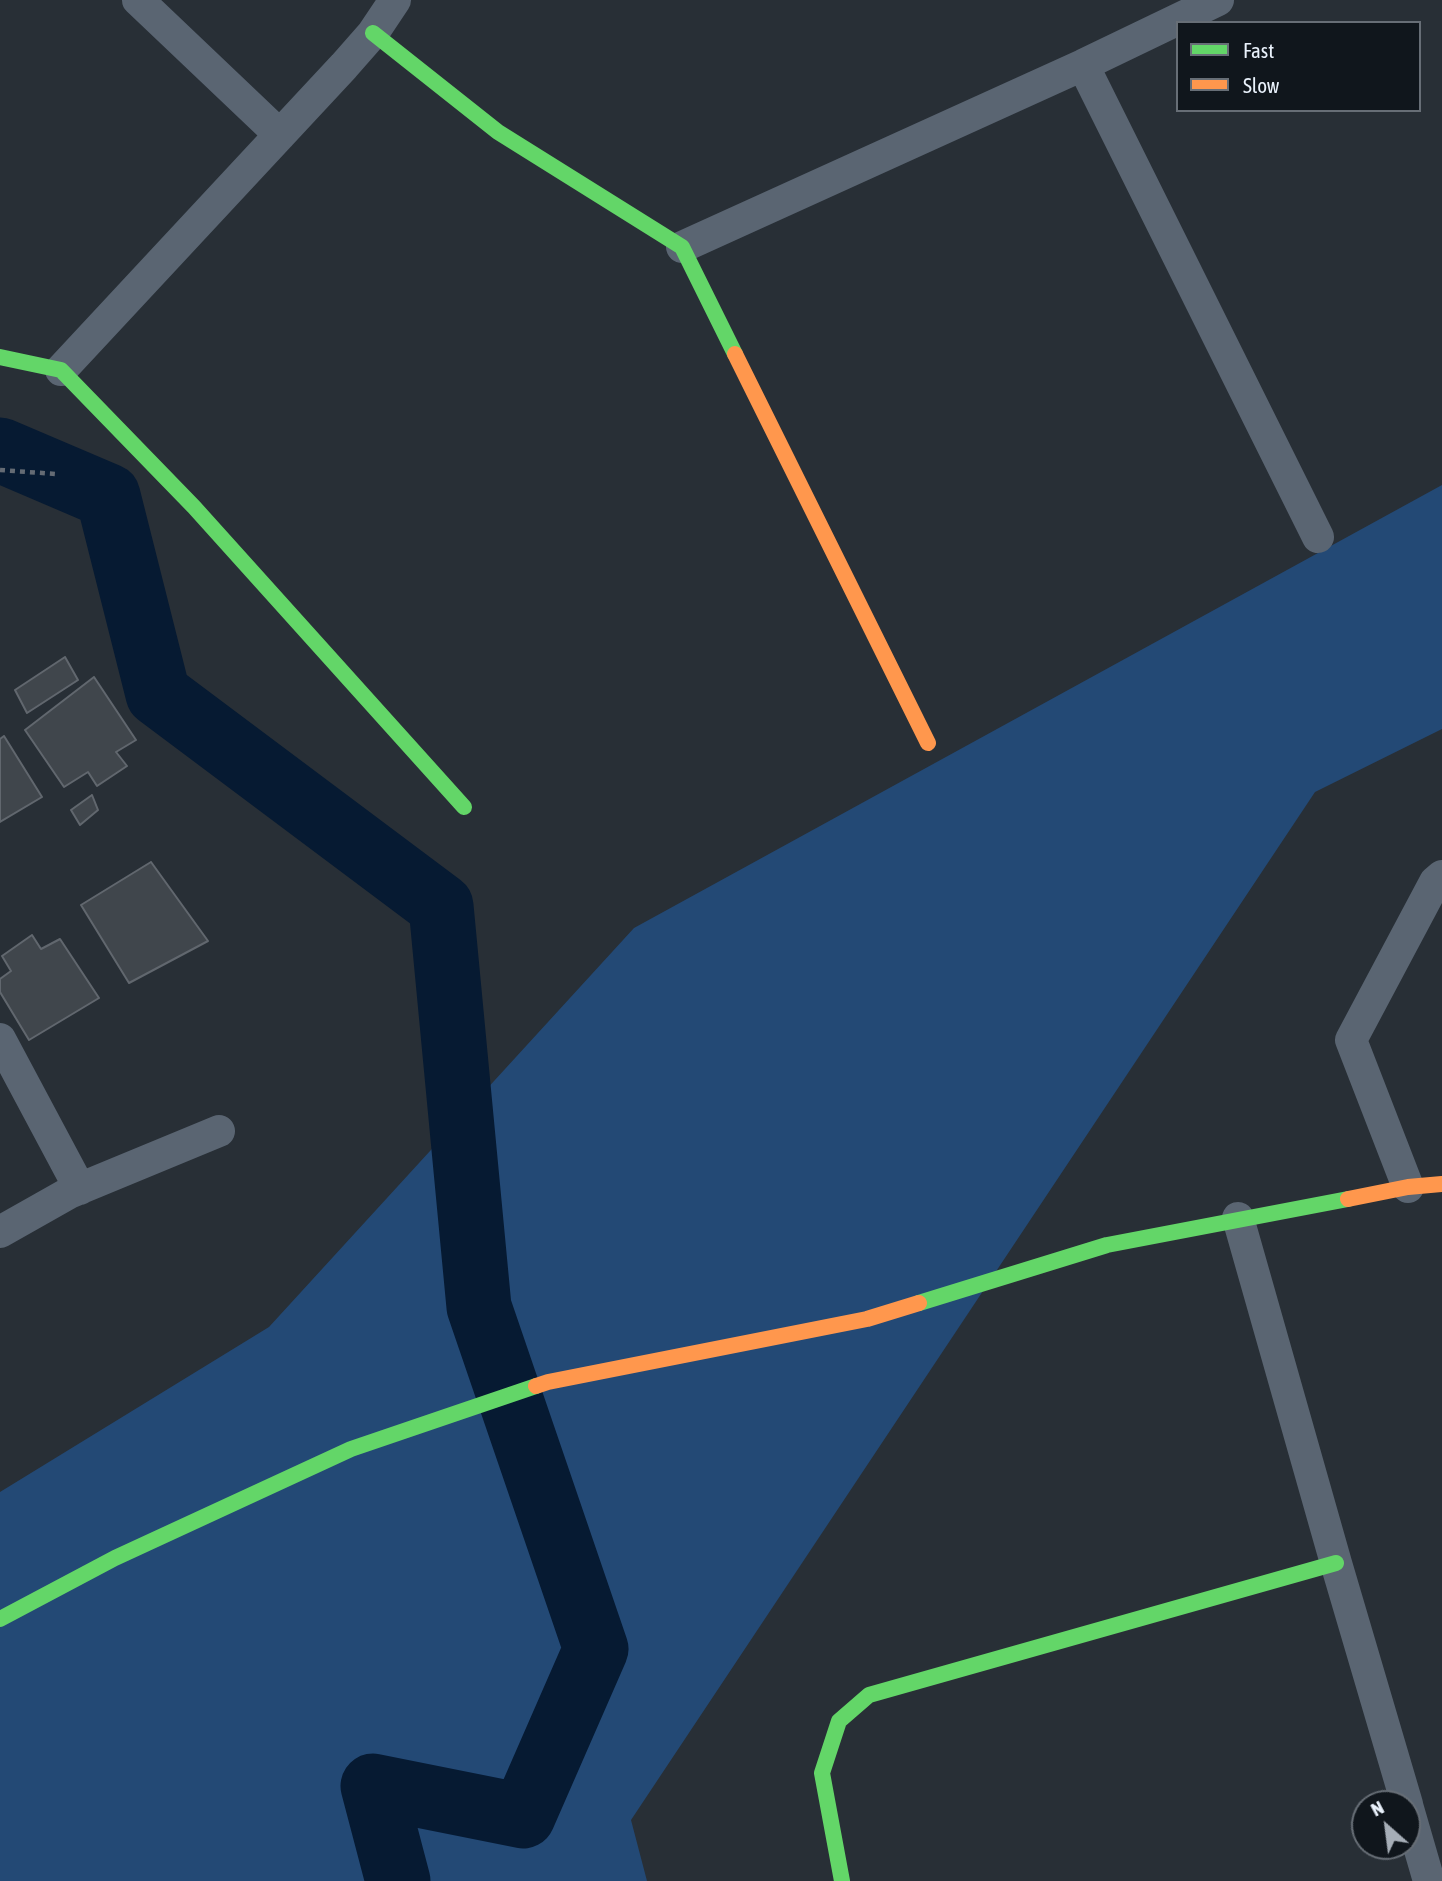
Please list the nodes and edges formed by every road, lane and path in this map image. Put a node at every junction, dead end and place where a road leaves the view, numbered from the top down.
1 (138, 0) edge
2 (395, 0) edge
3 (1218, 0) edge
4 (373, 33) junction
5 (1083, 65) junction
6 (280, 135) junction
7 (682, 247) junction
8 (0, 357) edge
9 (61, 370) junction
10 (0, 470) edge
11 (57, 474) dead end
12 (1318, 537) dead end
13 (928, 743) dead end
14 (464, 807) dead end
15 (1442, 876) edge
16 (0, 1039) edge
17 (219, 1131) dead end
18 (1442, 1184) edge
19 (1408, 1187) junction
20 (80, 1189) junction
21 (1238, 1219) junction
22 (0, 1233) edge
23 (1336, 1563) junction
24 (0, 1619) edge
25 (1403, 1790) edge
26 (1421, 1853) edge
27 (842, 1881) edge
28 (1429, 1881) edge

1 - 6 street
2 - 4 street
3 - 5 street
4 - 6 street
4 - 7 street
5 - 7 street
5 - 12 street
6 - 9 street
7 - 13 street
8 - 9 street
9 - 14 street
10 - 11 path
15 - 19 street
16 - 20 street
17 - 20 street
18 - 19 street
19 - 21 street
20 - 22 street
21 - 23 street
21 - 24 street
23 - 25 street
23 - 27 street
26 - 28 street

